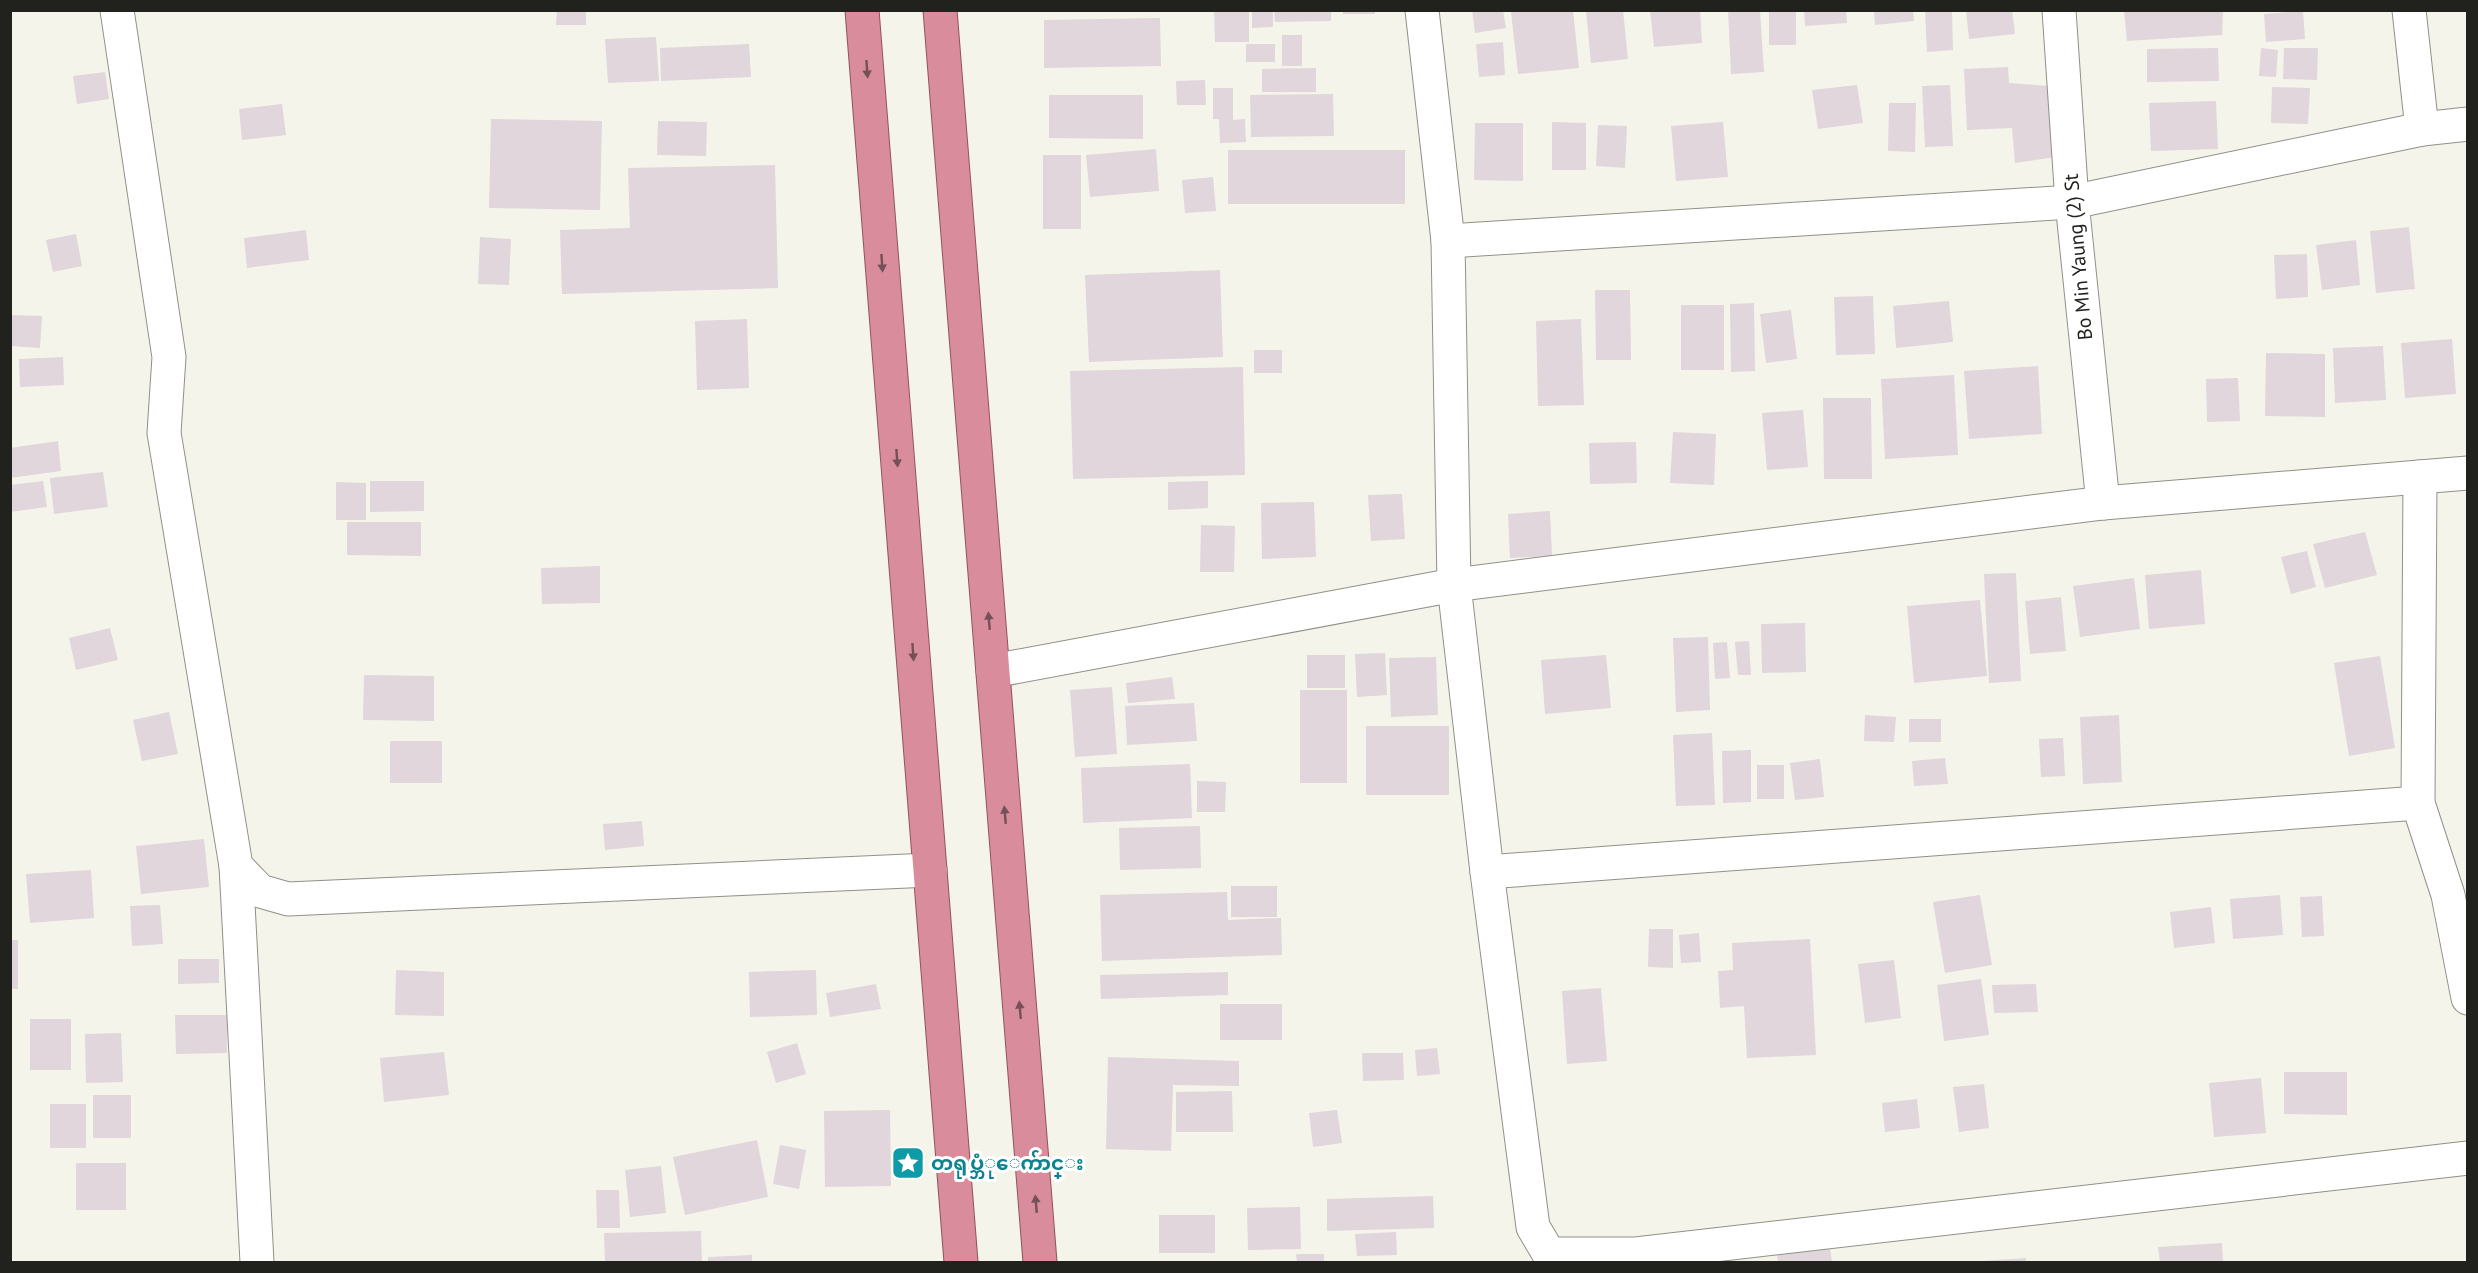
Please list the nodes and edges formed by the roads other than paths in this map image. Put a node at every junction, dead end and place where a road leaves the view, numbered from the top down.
1 (117, 10) edge
2 (862, 10) edge
3 (940, 10) edge
4 (1422, 10) edge
5 (2059, 10) edge
6 (2409, 10) edge
7 (2468, 124) edge
8 (2422, 129) junction
9 (2072, 202) junction
10 (1448, 241) junction
11 (2468, 473) edge
12 (2420, 477) junction
13 (2103, 502) junction
14 (1454, 585) junction
15 (993, 671) junction
16 (2418, 803) junction
17 (236, 866) junction
18 (930, 870) junction
19 (1487, 872) junction
20 (2468, 998) edge
21 (2468, 1158) edge
22 (257, 1263) edge
23 (961, 1263) edge
24 (1040, 1263) edge

1 - 17 street
2 -> 18 highway
15 -> 3 highway
4 - 10 street
5 - 9 street, Bo Min Yaung (2) St
6 - 8 street
7 - 8 street
8 - 9 street
9 - 10 street
9 - 13 street, Bo Min Yaung (2) St
10 - 14 street
11 - 12 street
12 - 13 street
12 - 16 street
13 - 14 street
14 - 15 street
14 - 19 street
24 -> 15 highway
16 - 19 street
16 - 20 street
17 - 18 street
17 - 22 street
18 - 23 highway
19 - 21 street

